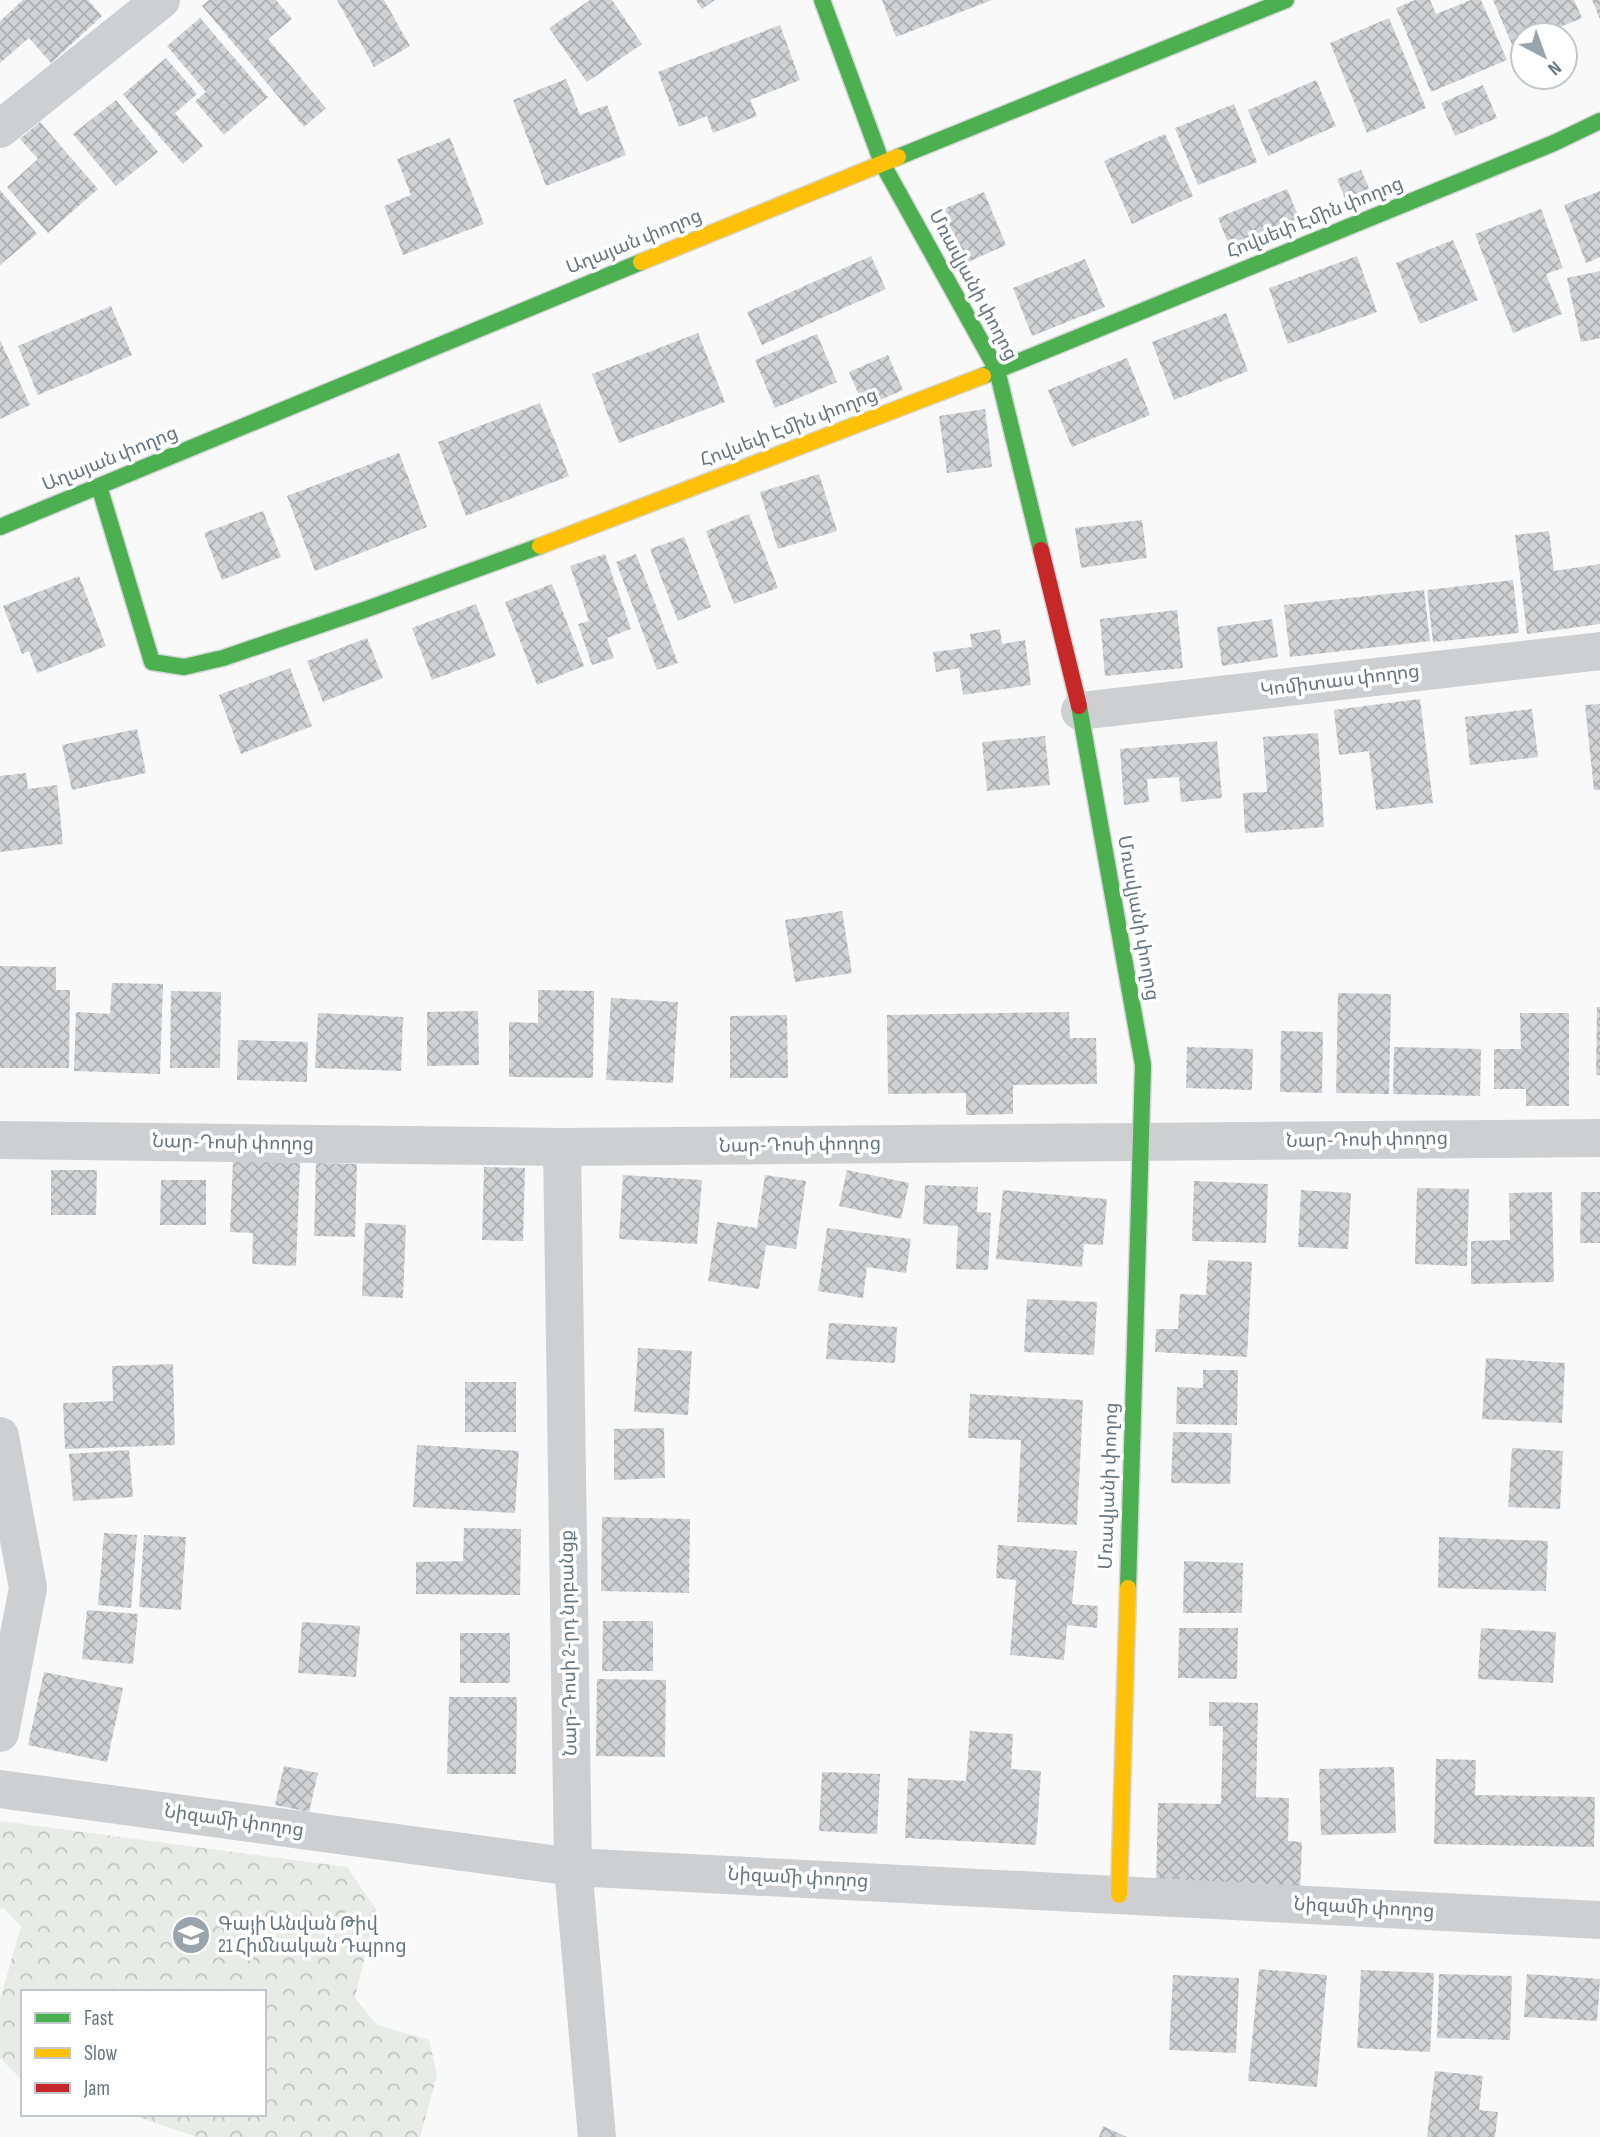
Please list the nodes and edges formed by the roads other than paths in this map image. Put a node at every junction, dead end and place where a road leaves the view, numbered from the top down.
1 (161, 0) edge
2 (822, 0) edge
3 (1286, 0) edge
4 (1600, 121) edge
5 (0, 129) edge
6 (882, 163) junction
7 (997, 370) junction
8 (99, 486) junction
9 (0, 527) edge
10 (1600, 650) edge
11 (1080, 711) junction
12 (1600, 1138) edge
13 (0, 1140) edge
14 (1140, 1142) junction
15 (562, 1147) junction
16 (0, 1436) edge
17 (0, 1733) edge
18 (0, 1789) edge
19 (573, 1867) junction
20 (1119, 1895) junction
21 (1600, 1920) edge
22 (597, 2137) edge

1 - 5 street
2 - 6 street, Մռավյանի փողոց
3 - 6 street, Աղայան փողոց
4 - 7 street, Հովսեփ Էմին փողոց
6 - 7 street, Մռավյանի փողոց
6 - 8 street, Աղայան փողոց
7 - 8 street, Հովսեփ Էմին փողոց
7 - 11 street, Մռավյանի փողոց
8 - 9 street, Աղայան փողոց
10 - 11 street, Կոմիտաս փողոց
11 - 14 street, Մռավյանի փողոց
12 - 14 street, Նար-Դոսի փողոց
13 - 15 street, Նար-Դոսի փողոց
14 - 15 street, Նար-Դոսի փողոց
14 - 20 street, Մռավյանի փողոց
15 - 19 street, Նար-Դոսի 2-րդ նրբանցք
16 - 17 street
18 - 19 street, Նիզամի փողոց
19 - 20 street, Նիզամի փողոց
19 - 22 street, Նար-Դոսի 2-րդ նրբանցք
20 - 21 street, Նիզամի փողոց

